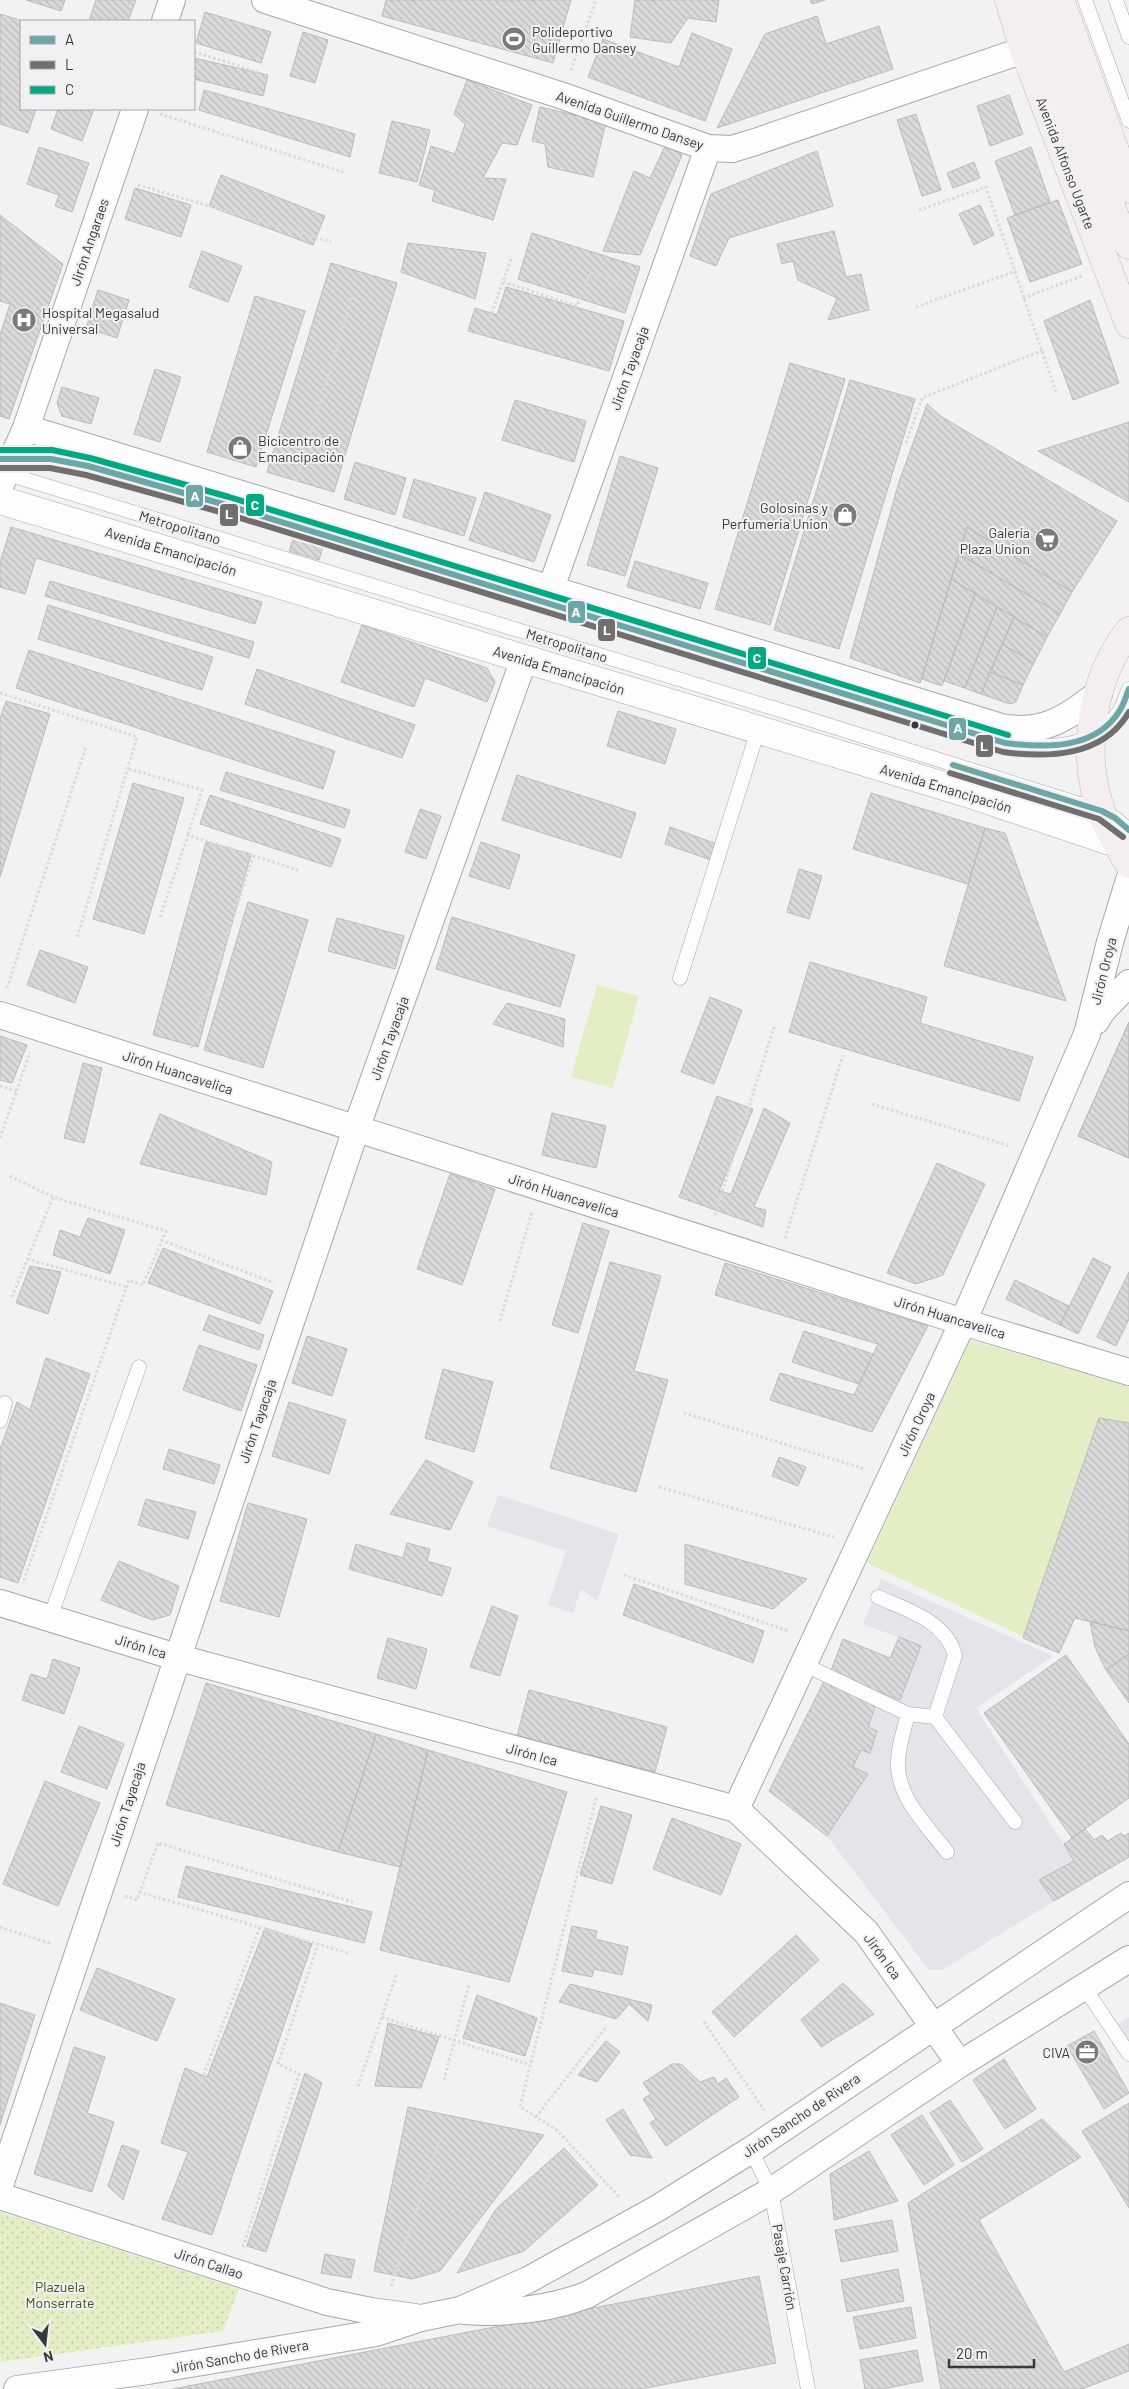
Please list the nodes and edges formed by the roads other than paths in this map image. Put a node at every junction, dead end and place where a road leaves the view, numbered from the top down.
1 (172, 0) edge
2 (265, 0) edge
3 (1009, 0) edge
4 (1035, 0) edge
5 (1060, 0) edge
6 (1085, 0) edge
7 (1116, 0) edge
8 (165, 20) edge
9 (1129, 37) edge
10 (1024, 50) junction
11 (144, 110) edge
12 (1129, 121) edge
13 (708, 148) junction
14 (1129, 189) edge
15 (1129, 245) edge
16 (1129, 324) edge
17 (26, 428) junction
18 (4, 470) edge
19 (0, 500) edge
20 (551, 588) junction
21 (1129, 631) edge
22 (524, 659) junction
23 (1129, 689) edge
24 (1099, 693) junction
25 (758, 730) junction
26 (1092, 737) junction
27 (1102, 811) junction
28 (1125, 846) edge
29 (1129, 880) edge
30 (680, 978) dead end
31 (1129, 983) edge
32 (3, 1002) edge
33 (1087, 1034) junction
34 (356, 1128) junction
35 (963, 1322) junction
36 (139, 1367) dead end
37 (1129, 1372) edge
38 (5, 1403) dead end
39 (0, 1421) edge
40 (878, 1597) dead end
41 (7, 1605) edge
42 (50, 1618) junction
43 (176, 1657) junction
44 (805, 1665) junction
45 (908, 1714) junction
46 (935, 1717) junction
47 (736, 1809) junction
48 (1015, 1822) dead end
49 (947, 1852) dead end
50 (1129, 1895) edge
51 (1129, 1958) edge
52 (1084, 1987) junction
53 (932, 2026) junction
54 (1129, 2054) edge
55 (960, 2064) junction
56 (751, 2150) junction
57 (0, 2185) edge
58 (771, 2191) junction
59 (0, 2196) edge
60 (460, 2310) junction
61 (421, 2318) junction
62 (17, 2389) edge
63 (808, 2389) edge

1 - 8 street
2 - 13 street, Avenida Guillermo Dansey
3 - 10 main road, Avenida Alfonso Ugarte
4 - 15 main road
5 - 14 main road
6 - 12 lane
7 - 9 lane
10 - 13 street, Avenida Guillermo Dansey
10 - 16 main road, Avenida Alfonso Ugarte
11 - 17 street, Jirón Angaraes
13 - 20 street, Jirón Tayacaja
17 - 18 street, Jirón Angaraes
17 - 20 street
18 - 26 lane
18 - 27 lane, Metropolitano
19 - 22 main road, Avenida Emancipación
20 - 24 street
21 - 24 main road
22 - 25 main road, Avenida Emancipación
22 - 34 street, Jirón Tayacaja
23 - 26 lane
24 - 26 main road
25 - 28 main road, Avenida Emancipación
25 - 30 lane
26 - 27 main road
27 - 28 main road
29 - 33 street, Jirón Oroya
31 - 33 street, Jirón Oroya
32 - 34 street, Jirón Huancavelica
33 - 35 street, Jirón Oroya
34 - 35 street, Jirón Huancavelica
34 - 43 street, Jirón Tayacaja
35 - 37 street, Jirón Huancavelica
35 - 44 street, Jirón Oroya
36 - 42 lane
38 - 39 lane
40 - 46 lane
41 - 42 street, Jirón Ica
42 - 43 street, Jirón Ica
43 - 47 street, Jirón Ica
43 - 57 street, Jirón Tayacaja
44 - 45 lane
44 - 47 street, Jirón Oroya
45 - 46 lane
45 - 49 lane
46 - 48 lane
47 - 53 street, Jirón Ica
50 - 53 street, Jirón Sancho de Rivera
51 - 52 street, Jirón Sancho de Rivera
52 - 54 lane
52 - 55 street, Jirón Sancho de Rivera
53 - 55 street, Jirón Ica
53 - 56 street, Jirón Sancho de Rivera
55 - 58 street, Jirón Sancho de Rivera
56 - 58 lane, Pasaje Carrión
56 - 60 street, Jirón Sancho de Rivera
58 - 60 street, Jirón Sancho de Rivera
58 - 63 lane, Pasaje Carrión
59 - 61 street, Jirón Callao
60 - 61 street, Jirón Sancho de Rivera
61 - 62 street, Jirón Sancho de Rivera

